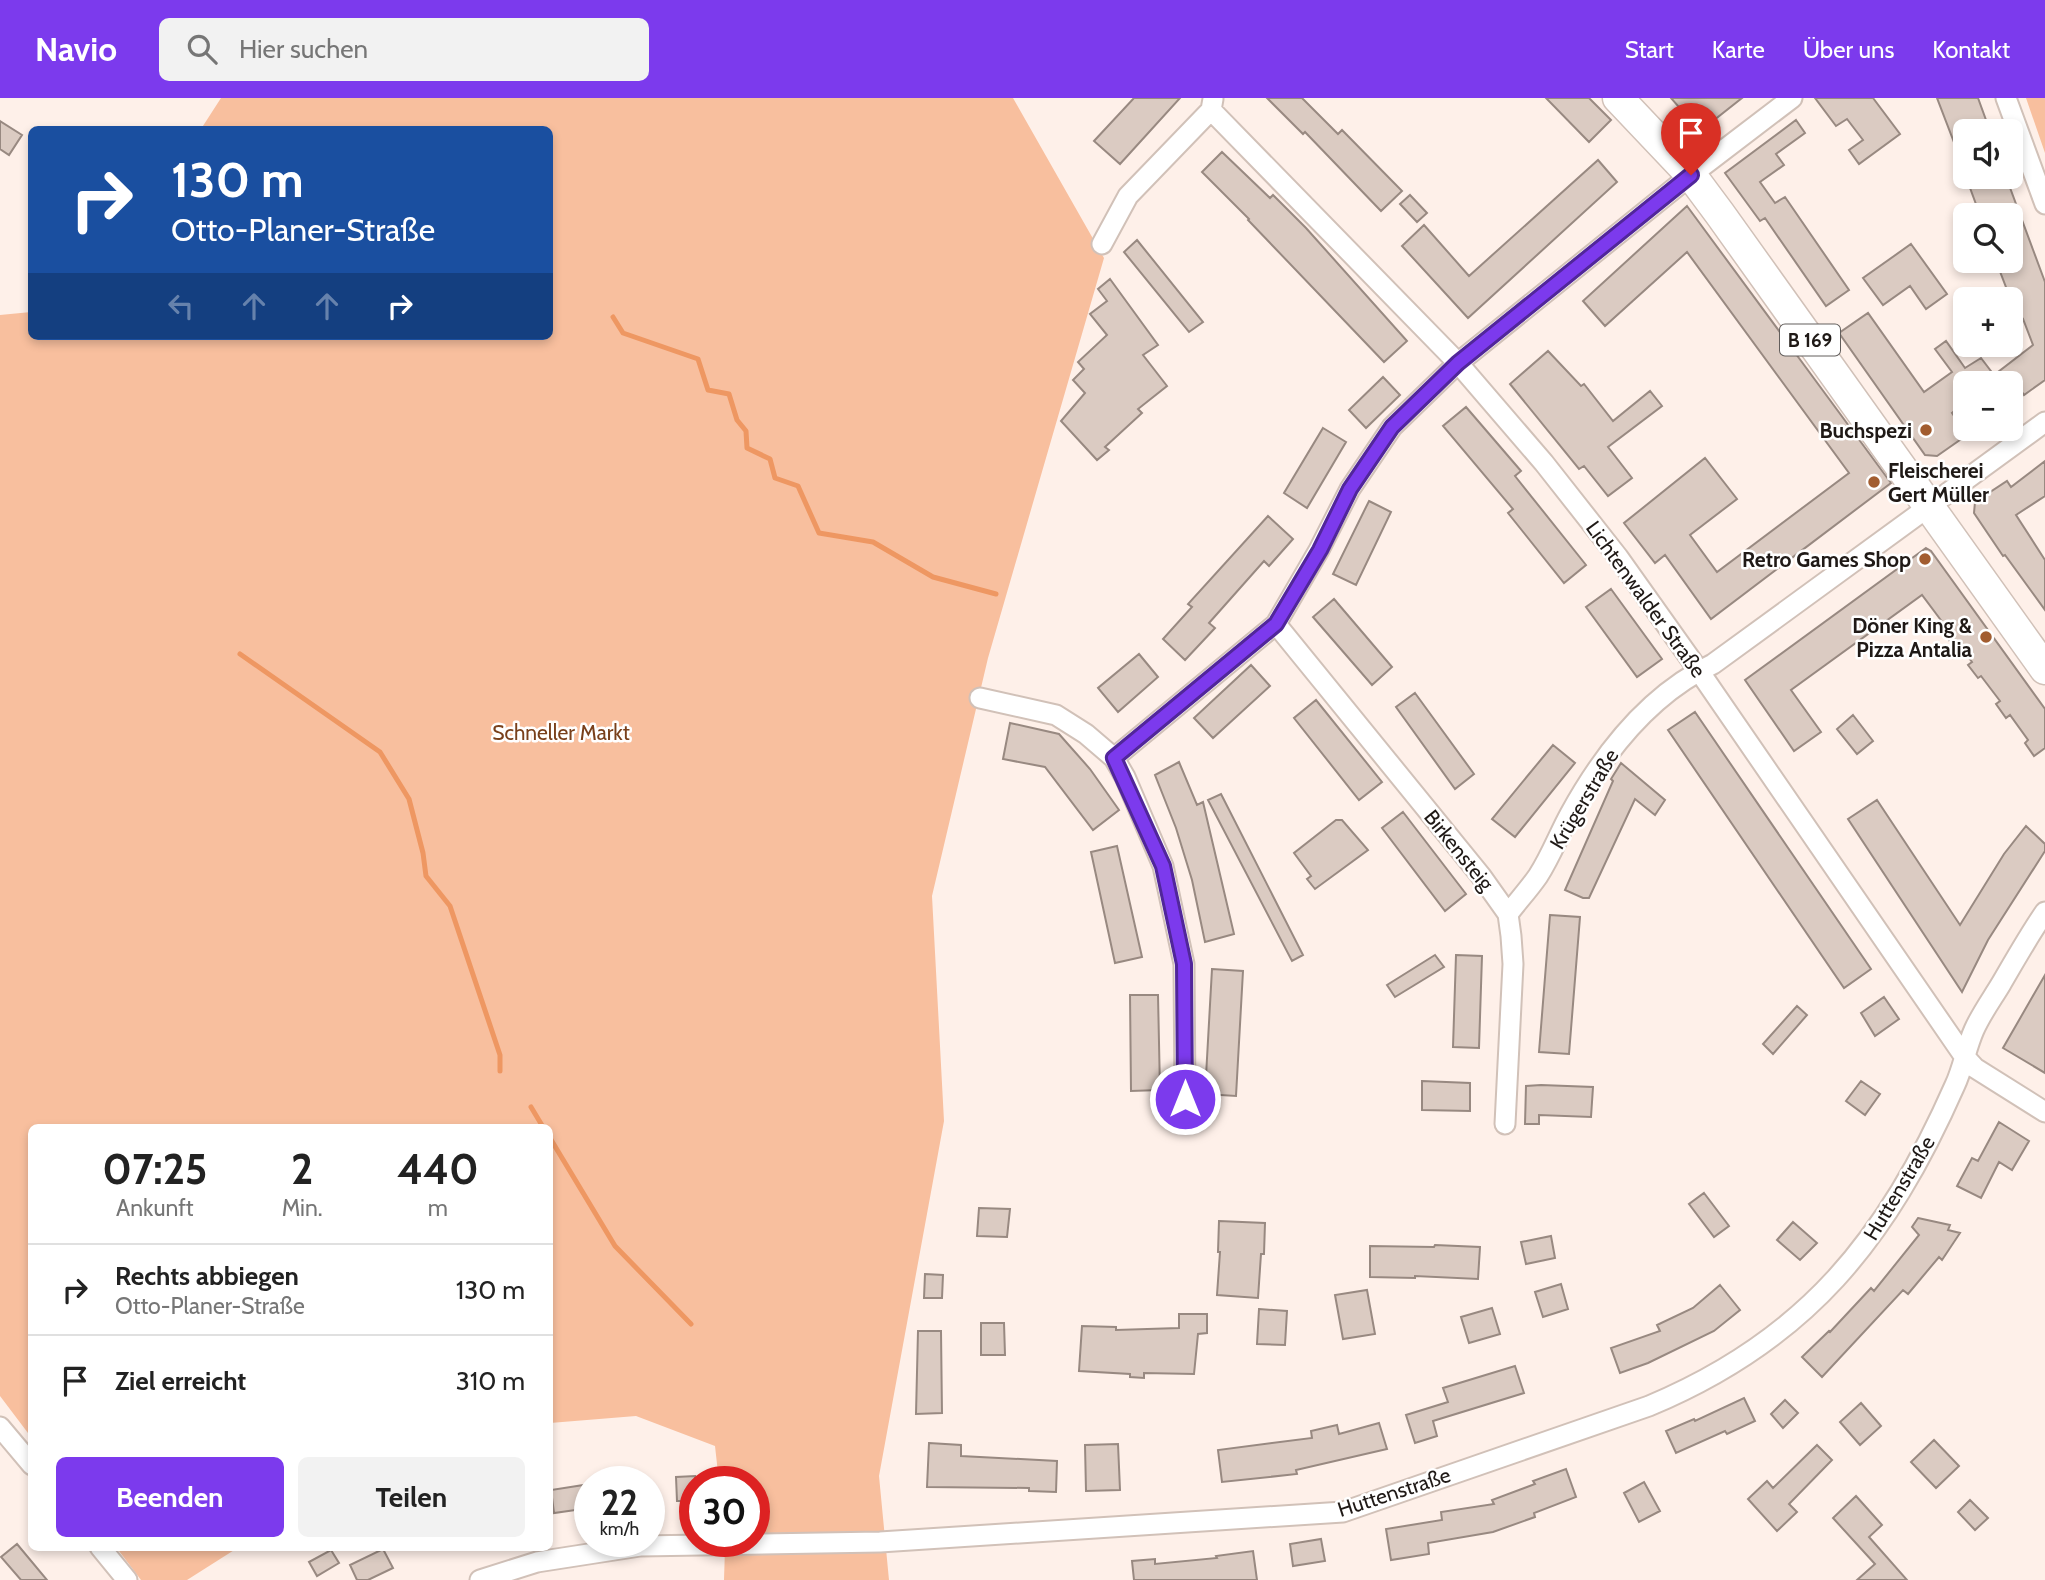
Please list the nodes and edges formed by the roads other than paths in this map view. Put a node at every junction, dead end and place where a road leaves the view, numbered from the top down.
1 (1618, 98) edge
2 (1792, 98) edge
3 (2006, 98) edge
4 (1212, 104) edge
5 (1691, 175) junction
6 (2045, 204) edge
7 (1102, 243) dead end
8 (1458, 363) junction
9 (2045, 422) edge
10 (1929, 505) junction
11 (1276, 624) junction
12 (2045, 669) edge
13 (1699, 671) junction
14 (980, 698) dead end
15 (1114, 758) junction
16 (2045, 912) edge
17 (1508, 914) junction
18 (1964, 1056) junction
19 (1185, 1099) dead end
20 (2045, 1112) edge
21 (1505, 1124) dead end
22 (0, 1427) edge
23 (28, 1460) edge
24 (103, 1551) edge
25 (127, 1580) edge
26 (480, 1580) edge

1 - 5 main road, B 169
2 - 5 street
3 - 6 street
4 - 7 street
4 - 8 street, Lichtenwalder Straße
5 - 8 street
5 - 10 main road, B 169
8 - 11 street
8 - 13 street, Lichtenwalder Straße
9 - 10 street, Krügerstraße
10 - 12 main road, B 169
10 - 13 street, Krügerstraße
11 - 15 street
11 - 17 street, Birkensteig
13 - 17 street, Krügerstraße
13 - 18 street, Lichtenwalder Straße
14 - 15 street
15 - 19 street
16 - 18 street, Huttenstraße
17 - 21 street, Birkensteig
18 - 20 street, Lichtenwalder Straße
18 - 26 street, Huttenstraße
22 - 23 street
24 - 25 street

